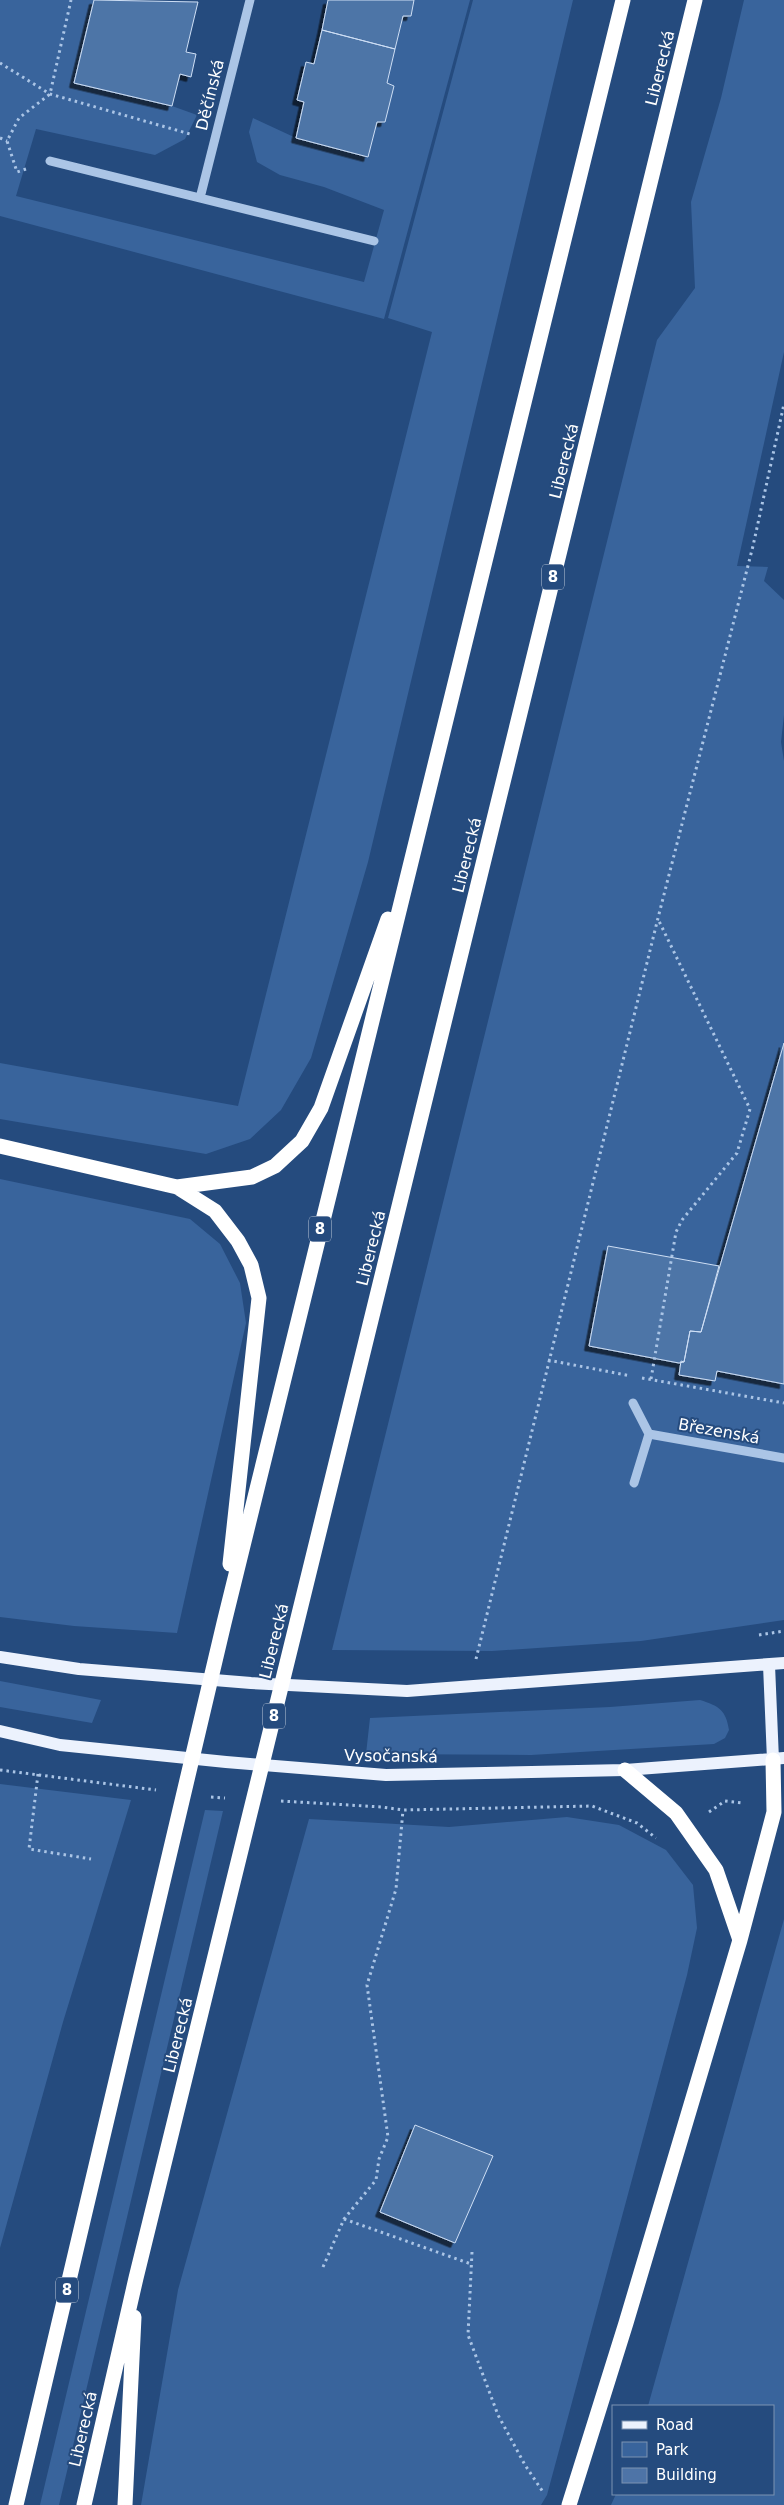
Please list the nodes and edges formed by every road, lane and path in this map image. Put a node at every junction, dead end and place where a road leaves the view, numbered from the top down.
1 (71, 0) edge
2 (250, 0) edge
3 (623, 0) edge
4 (695, 0) edge
5 (0, 63) edge
6 (50, 94) junction
7 (0, 138) edge
8 (214, 140) junction
9 (50, 161) dead end
10 (200, 198) junction
11 (374, 241) dead end
12 (784, 404) edge
13 (417, 836) junction
14 (658, 918) junction
15 (0, 1146) edge
16 (177, 1188) junction
17 (548, 1360) junction
18 (651, 1379) junction
19 (633, 1403) dead end
20 (784, 1403) edge
21 (649, 1434) junction
22 (784, 1458) edge
23 (634, 1483) dead end
24 (224, 1623) junction
25 (0, 1657) edge
26 (475, 1662) dead end
27 (784, 1663) edge
28 (769, 1665) junction
29 (0, 1731) edge
30 (779, 1759) edge
31 (0, 1770) edge
32 (625, 1770) junction
33 (38, 1774) junction
34 (164, 1791) dead end
35 (203, 1796) dead end
36 (232, 1799) dead end
37 (279, 1801) dead end
38 (742, 1803) dead end
39 (402, 1810) junction
40 (706, 1815) dead end
41 (659, 1841) dead end
42 (91, 1859) dead end
43 (740, 1940) junction
44 (344, 2218) junction
45 (472, 2252) dead end
46 (471, 2264) junction
47 (323, 2267) dead end
48 (136, 2278) junction
49 (547, 2497) dead end
50 (16, 2505) edge
51 (84, 2505) edge
52 (126, 2505) edge
53 (569, 2505) edge

1 - 6 path
2 - 8 street, Děčínská
3 - 13 highway, 8
4 - 48 highway, Liberecká / 8
5 - 6 path
6 - 7 path
6 - 8 path
8 - 10 street, Děčínská
9 - 10 street
10 - 11 street
12 - 14 path
13 - 16 highway
13 - 24 highway, 8
14 - 17 path
14 - 18 path
15 - 16 highway
16 - 24 highway
17 - 18 path
17 - 26 path
18 - 20 path
19 - 21 street
21 - 22 street, Březenská
21 - 23 street
24 - 50 highway, 8
25 - 28 main road
27 - 28 main road
28 - 30 main road
29 - 32 main road, Vysočanská
30 - 32 main road, Vysočanská
30 - 43 highway
31 - 33 path
32 - 43 highway
33 - 34 path
33 - 42 path
35 - 36 path
37 - 39 path
38 - 40 path
39 - 41 path
39 - 44 path
43 - 53 highway
44 - 46 path
44 - 47 path
45 - 46 path
46 - 49 path
48 - 51 highway, Liberecká / 8
48 - 52 highway

